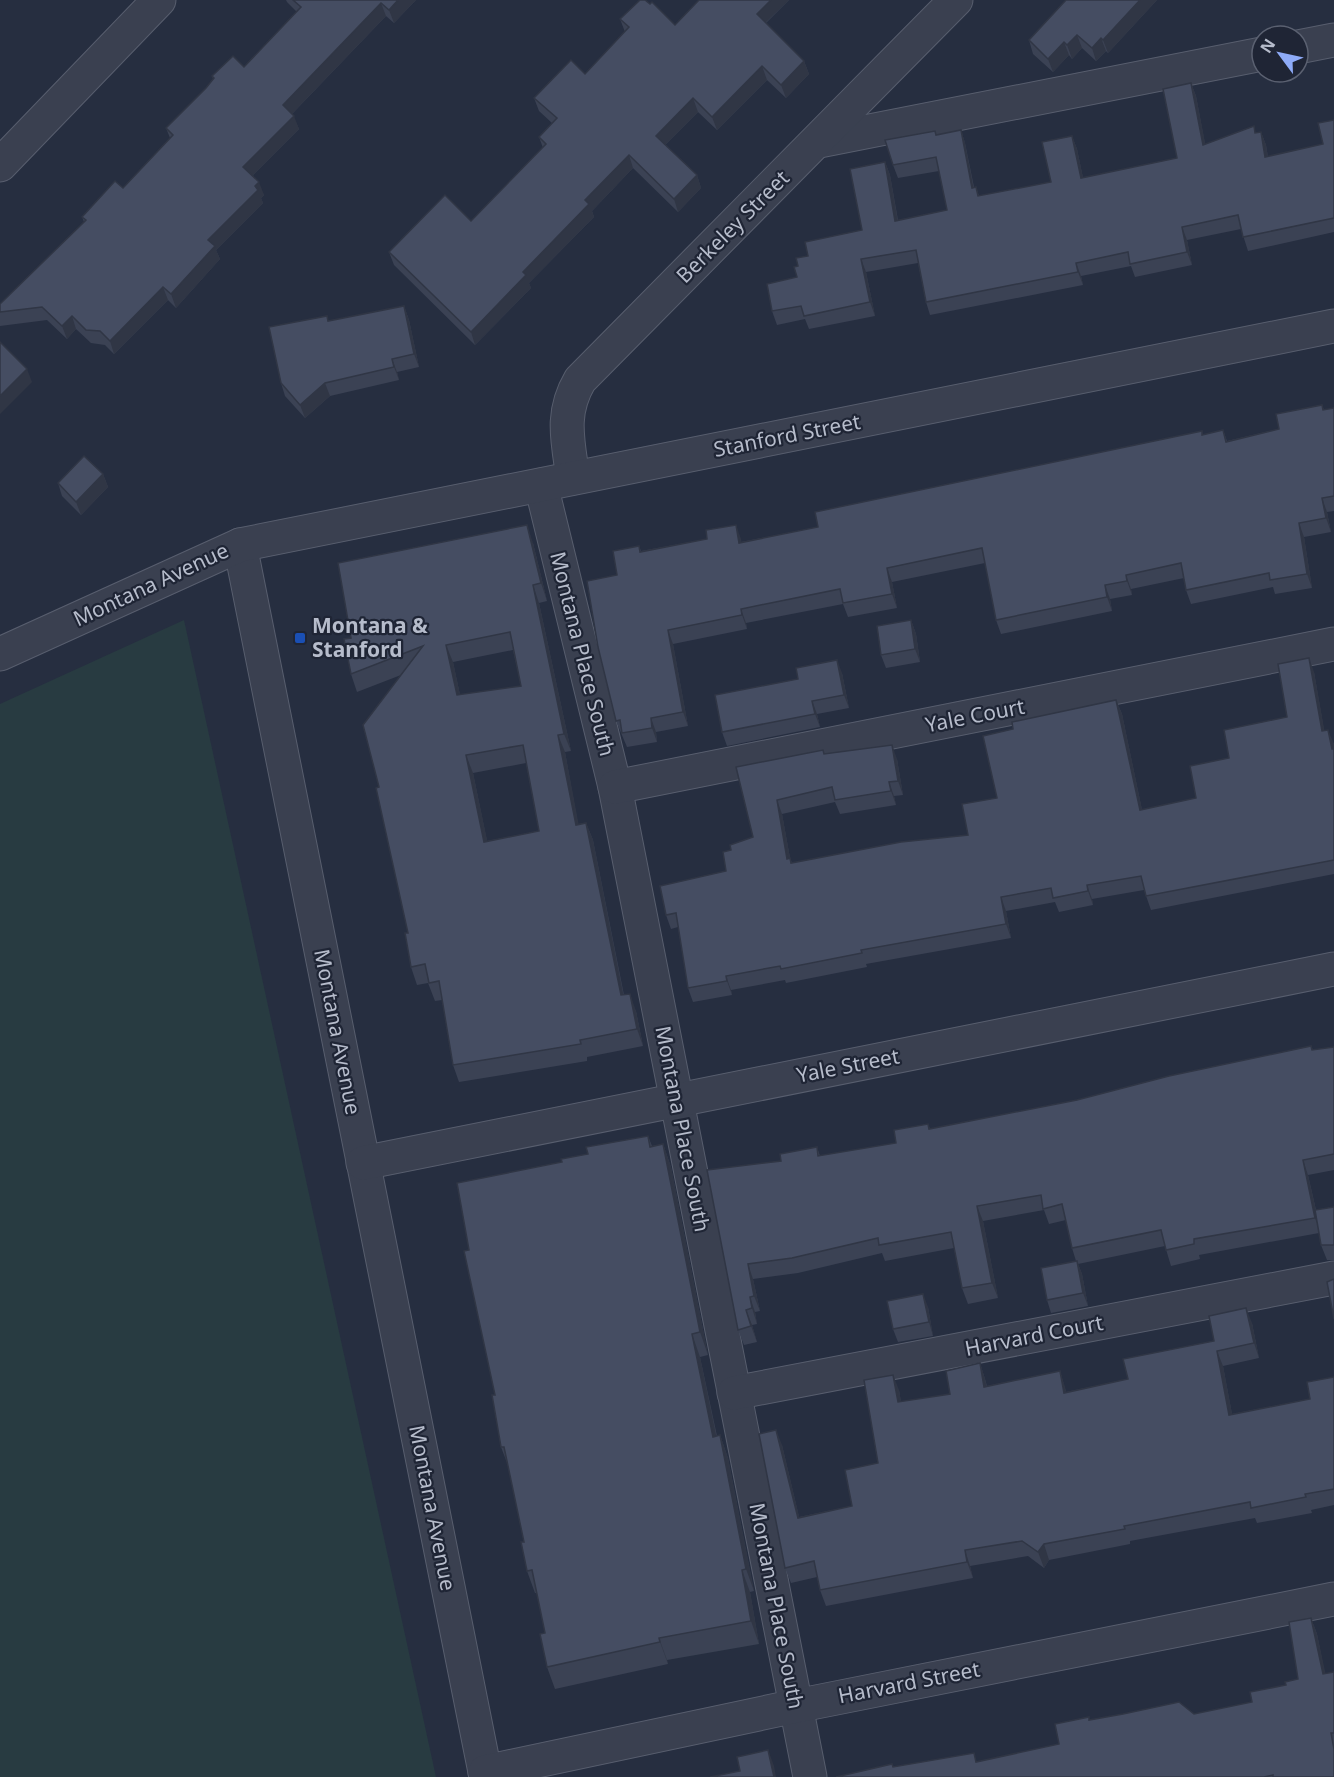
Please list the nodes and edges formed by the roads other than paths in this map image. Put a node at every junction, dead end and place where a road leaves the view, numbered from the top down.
1 (159, 0) edge
2 (956, 0) edge
3 (1334, 40) edge
4 (1310, 45) edge
5 (1250, 56) edge
6 (819, 141) junction
7 (0, 165) edge
8 (1334, 327) edge
9 (573, 478) junction
10 (541, 485) junction
11 (240, 545) junction
12 (1334, 644) edge
13 (0, 654) edge
14 (615, 787) junction
15 (1334, 969) edge
16 (677, 1101) junction
17 (363, 1163) junction
18 (1334, 1278) edge
19 (734, 1393) junction
20 (1334, 1599) edge
21 (796, 1706) junction
22 (486, 1775) edge
23 (810, 1777) edge

1 - 7 street
2 - 6 street, Berkeley Street
3 - 4 street
5 - 6 street
6 - 9 street, Berkeley Street
8 - 9 street, Stanford Street
9 - 10 street, Stanford Street
10 - 11 street, Stanford Street
10 - 14 street, Montana Place South
11 - 13 street, Montana Avenue
11 - 17 street, Montana Avenue
12 - 14 street, Yale Court
14 - 16 street, Montana Place South
15 - 16 street, Yale Street
16 - 17 street, Yale Street
16 - 19 street, Montana Place South
17 - 22 street, Montana Avenue
18 - 19 street, Harvard Court
19 - 21 street, Montana Place South
20 - 21 street, Harvard Street
21 - 22 street, Harvard Street
21 - 23 street, Montana Place South

